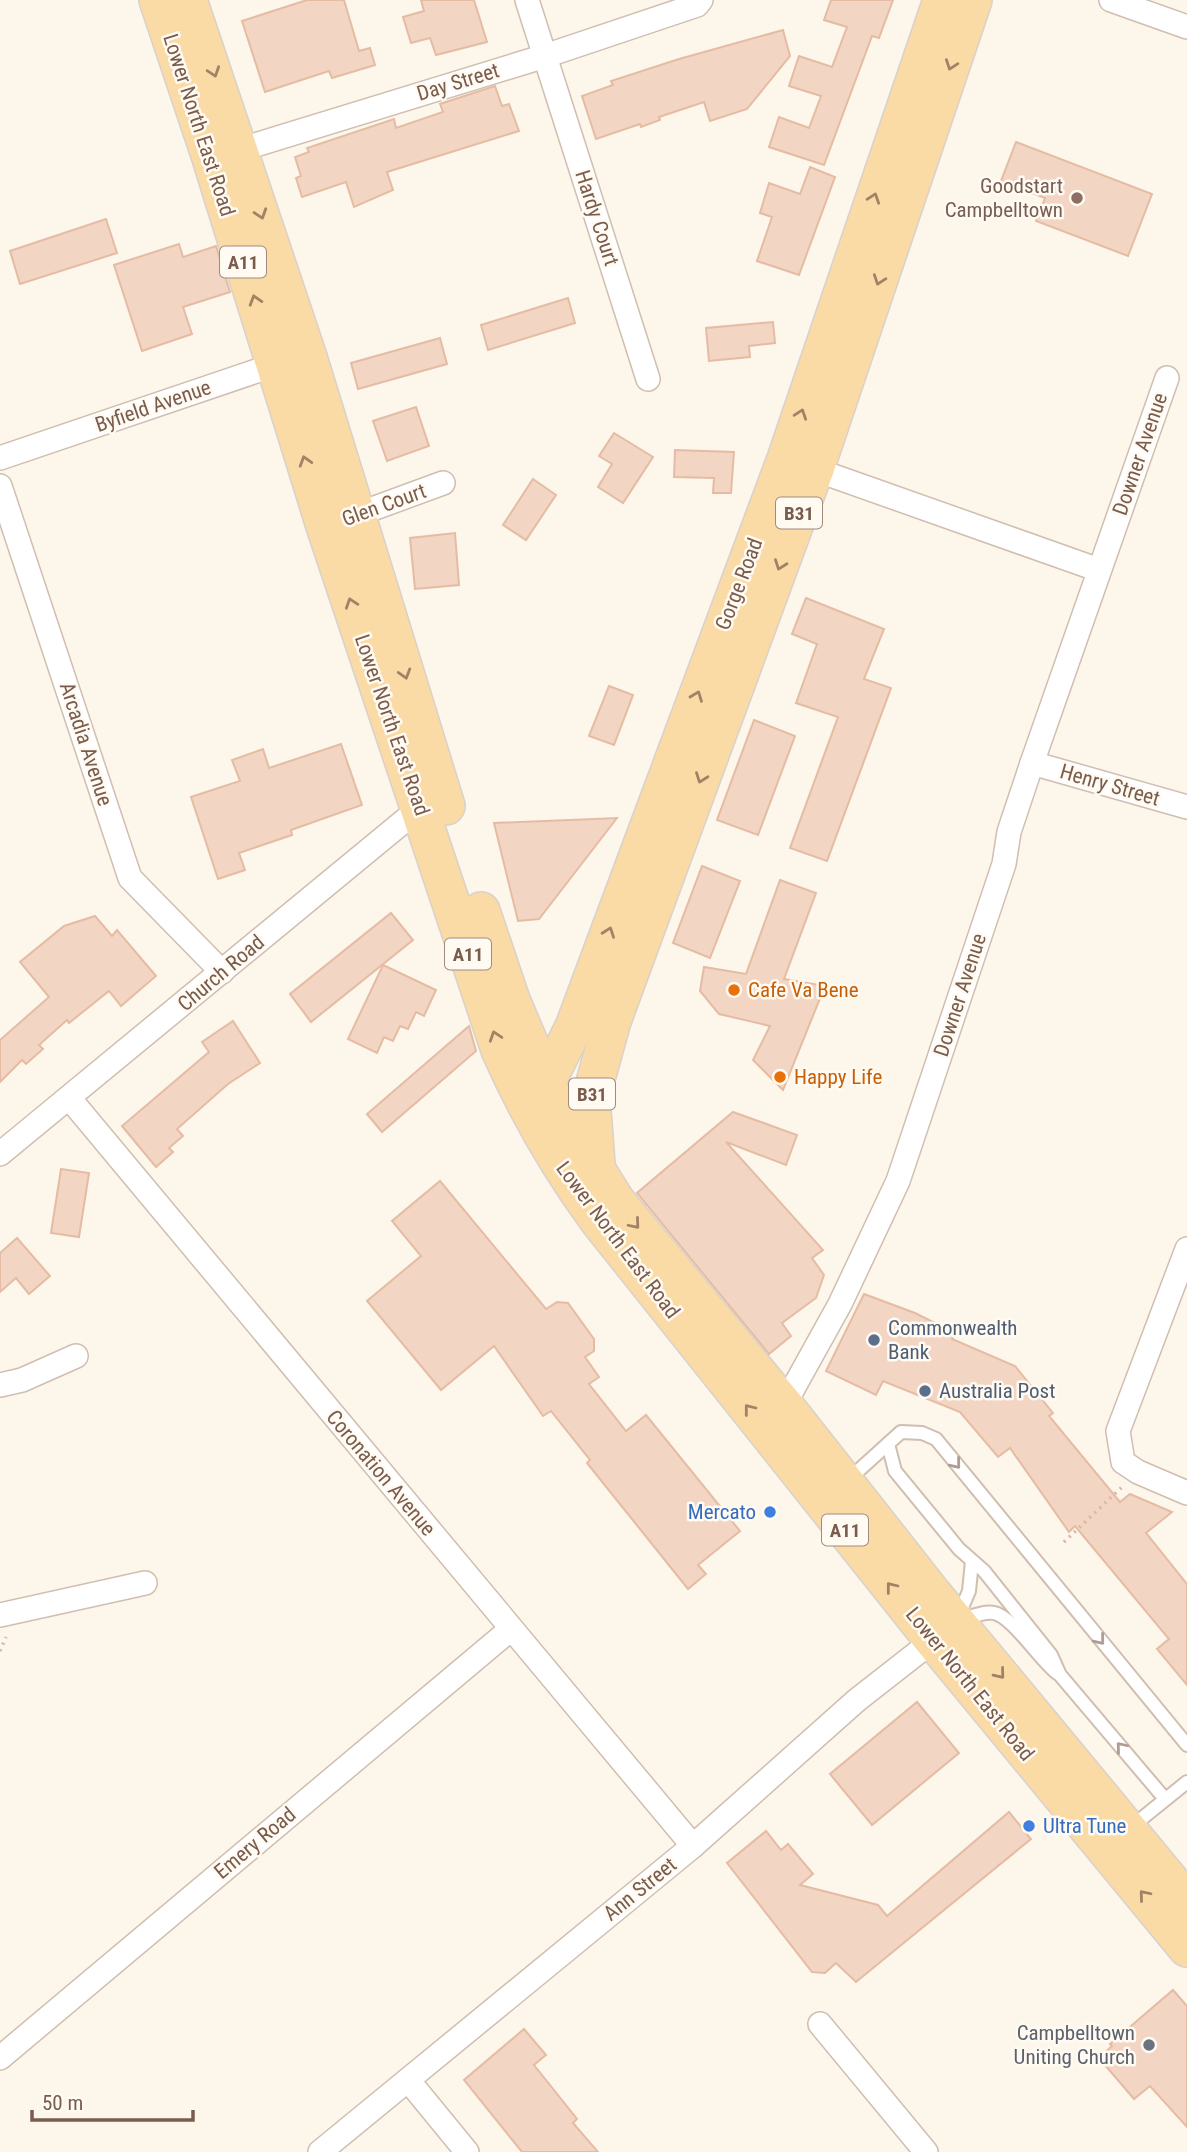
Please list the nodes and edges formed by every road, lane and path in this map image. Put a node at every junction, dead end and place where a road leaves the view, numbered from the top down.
1 (158, 0) edge
2 (188, 0) edge
3 (527, 0) edge
4 (701, 0) edge
5 (942, 0) edge
6 (973, 0) edge
7 (1111, 0) edge
8 (1187, 27) edge
9 (545, 56) junction
10 (226, 154) junction
11 (291, 360) junction
12 (1167, 378) dead end
13 (648, 379) dead end
14 (0, 458) edge
15 (800, 464) junction
16 (443, 483) dead end
17 (0, 485) edge
18 (341, 520) junction
19 (1099, 570) junction
20 (1032, 763) junction
21 (431, 800) junction
22 (1187, 807) edge
23 (222, 972) junction
24 (612, 1021) junction
25 (535, 1091) junction
26 (70, 1099) junction
27 (0, 1154) edge
28 (596, 1168) junction
29 (1187, 1249) edge
30 (76, 1356) dead end
31 (0, 1385) edge
32 (784, 1405) junction
33 (888, 1444) junction
34 (1138, 1472) junction
35 (845, 1482) junction
36 (1187, 1493) edge
37 (1064, 1542) dead end
38 (972, 1561) junction
39 (145, 1583) dead end
40 (0, 1615) edge
41 (511, 1629) junction
42 (945, 1631) junction
43 (1060, 1675) junction
44 (1187, 1745) edge
45 (1187, 1782) edge
46 (1165, 1799) junction
47 (1128, 1829) junction
48 (693, 1846) junction
49 (1187, 1901) edge
50 (1187, 1948) edge
51 (820, 2024) dead end
52 (0, 2058) edge
53 (408, 2080) junction
54 (320, 2152) edge
55 (467, 2152) edge
56 (926, 2152) edge

1 - 10 main road, Lower North East Road / A11
2 -> 10 main road, Lower North East Road / A11
3 - 9 street, Hardy Court
4 - 9 street, Day Street
15 -> 5 main road, Gorge Road / B31
6 -> 15 main road, Gorge Road / B31
7 - 8 street
9 - 10 street, Day Street
9 - 13 street, Hardy Court
10 - 11 main road, Lower North East Road / A11
11 - 14 street, Byfield Avenue
11 - 18 main road, Lower North East Road / A11
12 - 19 street, Downer Avenue
15 - 19 street
15 -> 24 main road, Gorge Road / B31
25 -> 15 main road, Gorge Road / B31
16 - 18 street, Glen Court
17 - 23 street, Arcadia Avenue
18 - 21 main road, Lower North East Road / A11
19 - 20 street, Downer Avenue
20 - 22 street, Henry Street
20 - 32 street, Downer Avenue
21 - 23 street, Church Road
21 - 25 main road, Lower North East Road / A11
23 - 26 street, Church Road
24 - 25 main road, Gorge Road / B31
24 - 28 main road, Gorge Road / B31
25 - 28 main road, Lower North East Road / A11
42 -> 25 main road, Lower North East Road / A11
26 - 27 street, Church Road
26 - 41 street, Coronation Avenue
28 -> 32 main road, Lower North East Road / A11
29 - 34 street
30 - 31 street
32 - 35 main road, Lower North East Road / A11
33 - 35 lane
33 - 38 lane
33 -> 44 lane
34 - 36 street
34 - 37 path
35 - 42 main road, Lower North East Road / A11
38 - 42 lane
38 - 43 lane
39 - 40 street
41 - 48 street, Coronation Avenue
41 - 52 street, Emery Road
42 - 43 lane
42 -> 47 main road, Lower North East Road / A11
42 - 48 street, Ann Street
50 -> 42 main road, Lower North East Road / A11
46 -> 43 lane
45 - 46 lane
46 - 47 lane
47 - 49 main road, Lower North East Road / A11
48 - 53 street, Ann Street
51 - 56 street
53 - 54 street, Ann Street
53 - 55 street

